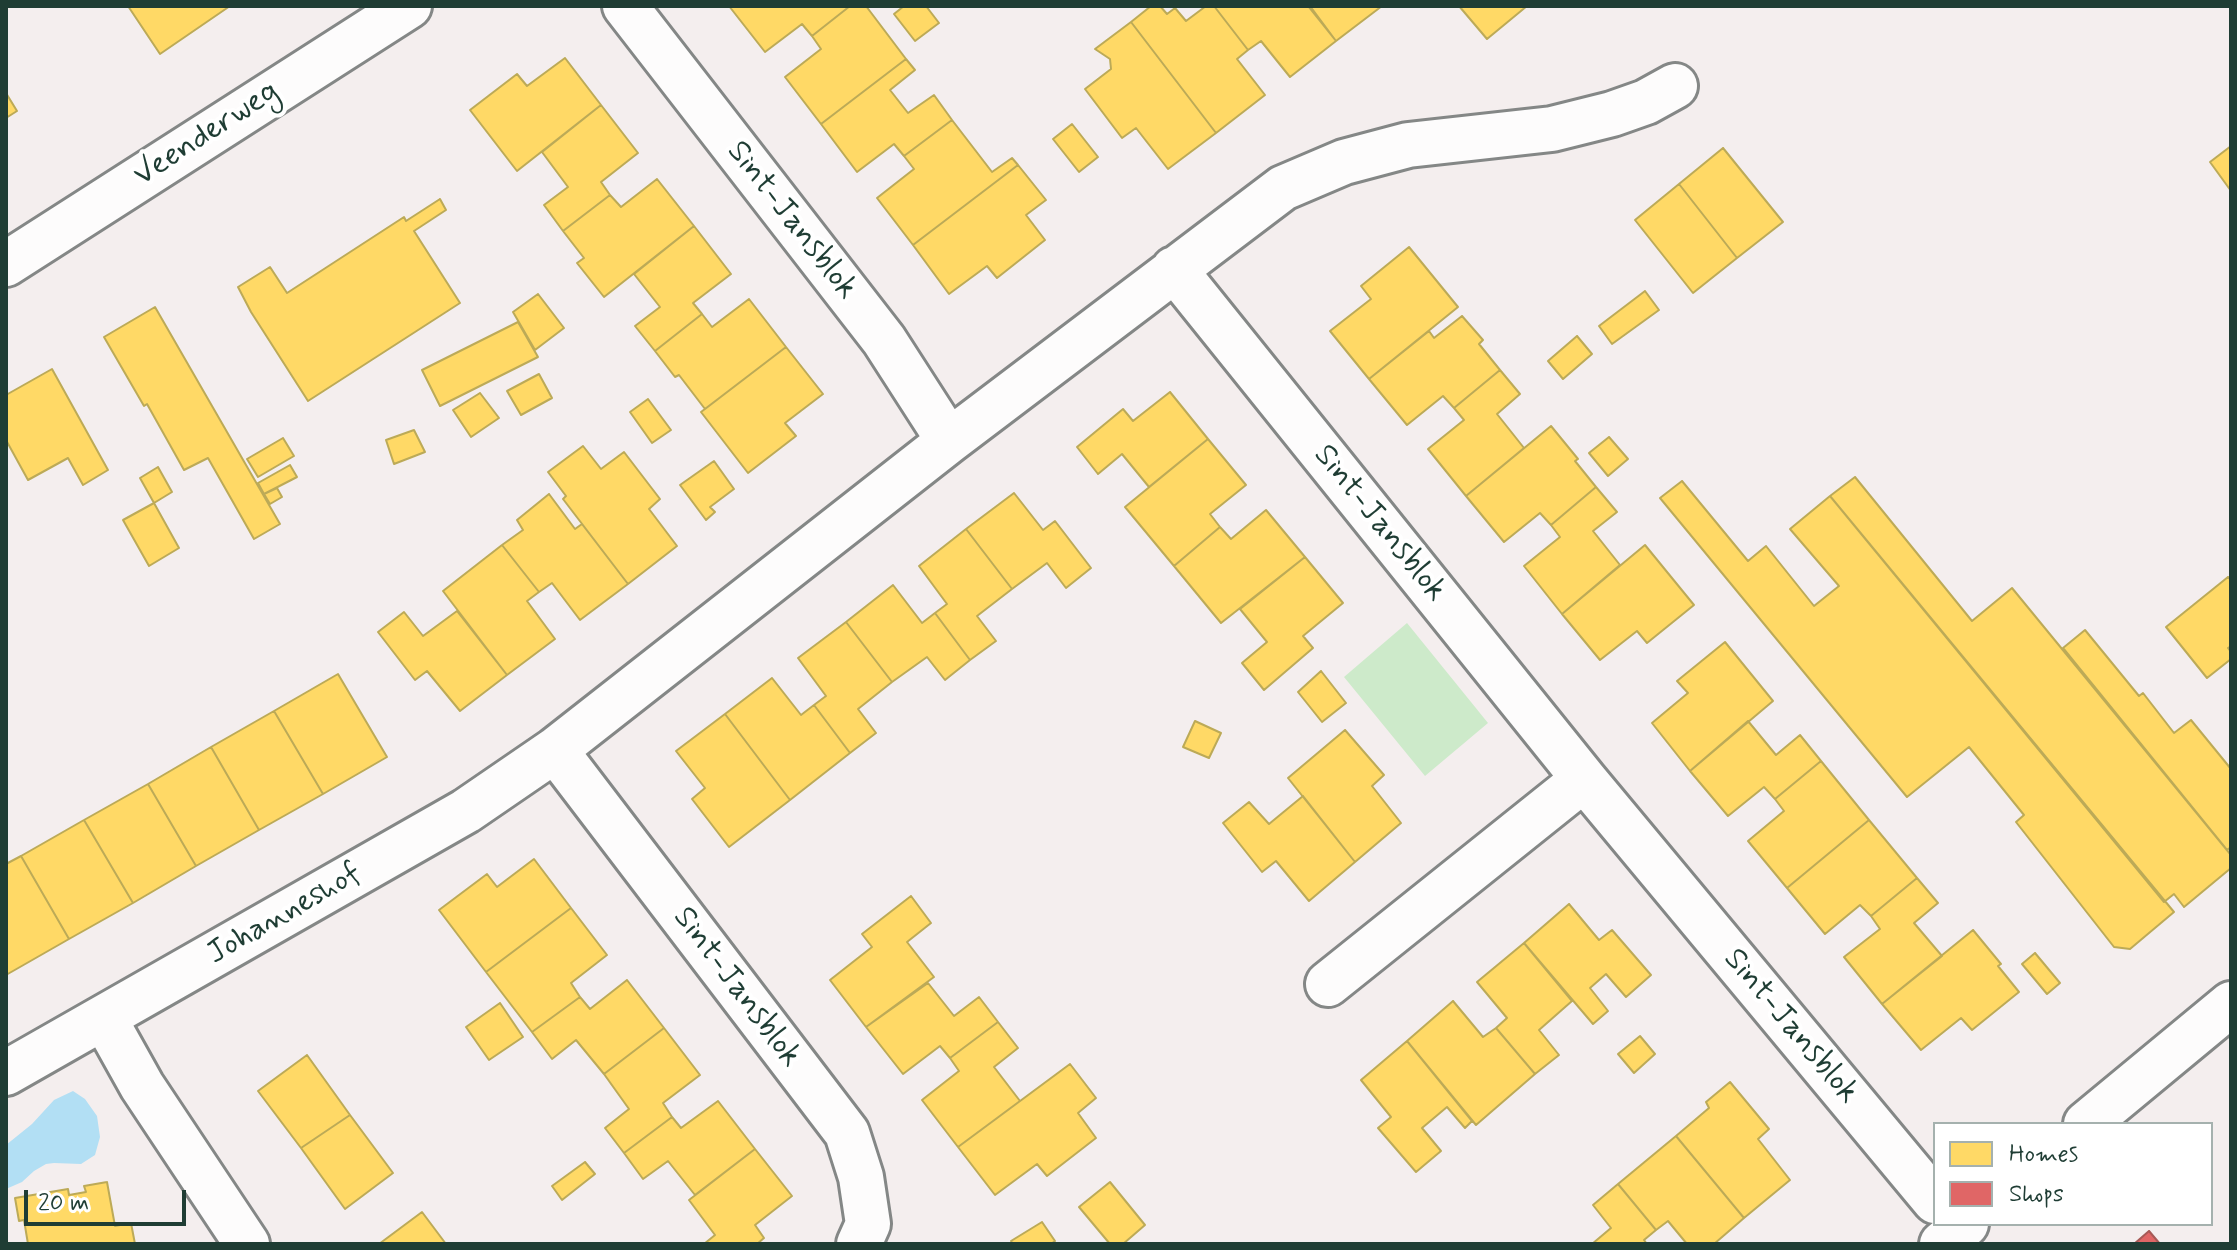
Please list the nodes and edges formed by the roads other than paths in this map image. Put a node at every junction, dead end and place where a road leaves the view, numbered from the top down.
1 (409, 6) edge
2 (625, 6) edge
3 (1675, 86) dead end
4 (6, 264) edge
5 (1174, 269) junction
6 (949, 441) junction
7 (555, 750) junction
8 (1584, 779) junction
9 (1328, 984) dead end
10 (2231, 1004) edge
11 (104, 1018) junction
12 (6, 1073) edge
13 (2088, 1122) edge
14 (1933, 1203) edge
15 (247, 1244) edge
16 (859, 1244) edge

1 - 4 street, Veenderweg
2 - 6 street, Sint-Jansblok
3 - 5 street
5 - 6 street
5 - 8 street, Sint-Jansblok
6 - 7 street
7 - 11 street, Johanneshof
7 - 16 street, Sint-Jansblok
8 - 9 street
8 - 14 street, Sint-Jansblok
10 - 13 street
11 - 12 street, Johanneshof
11 - 15 street

